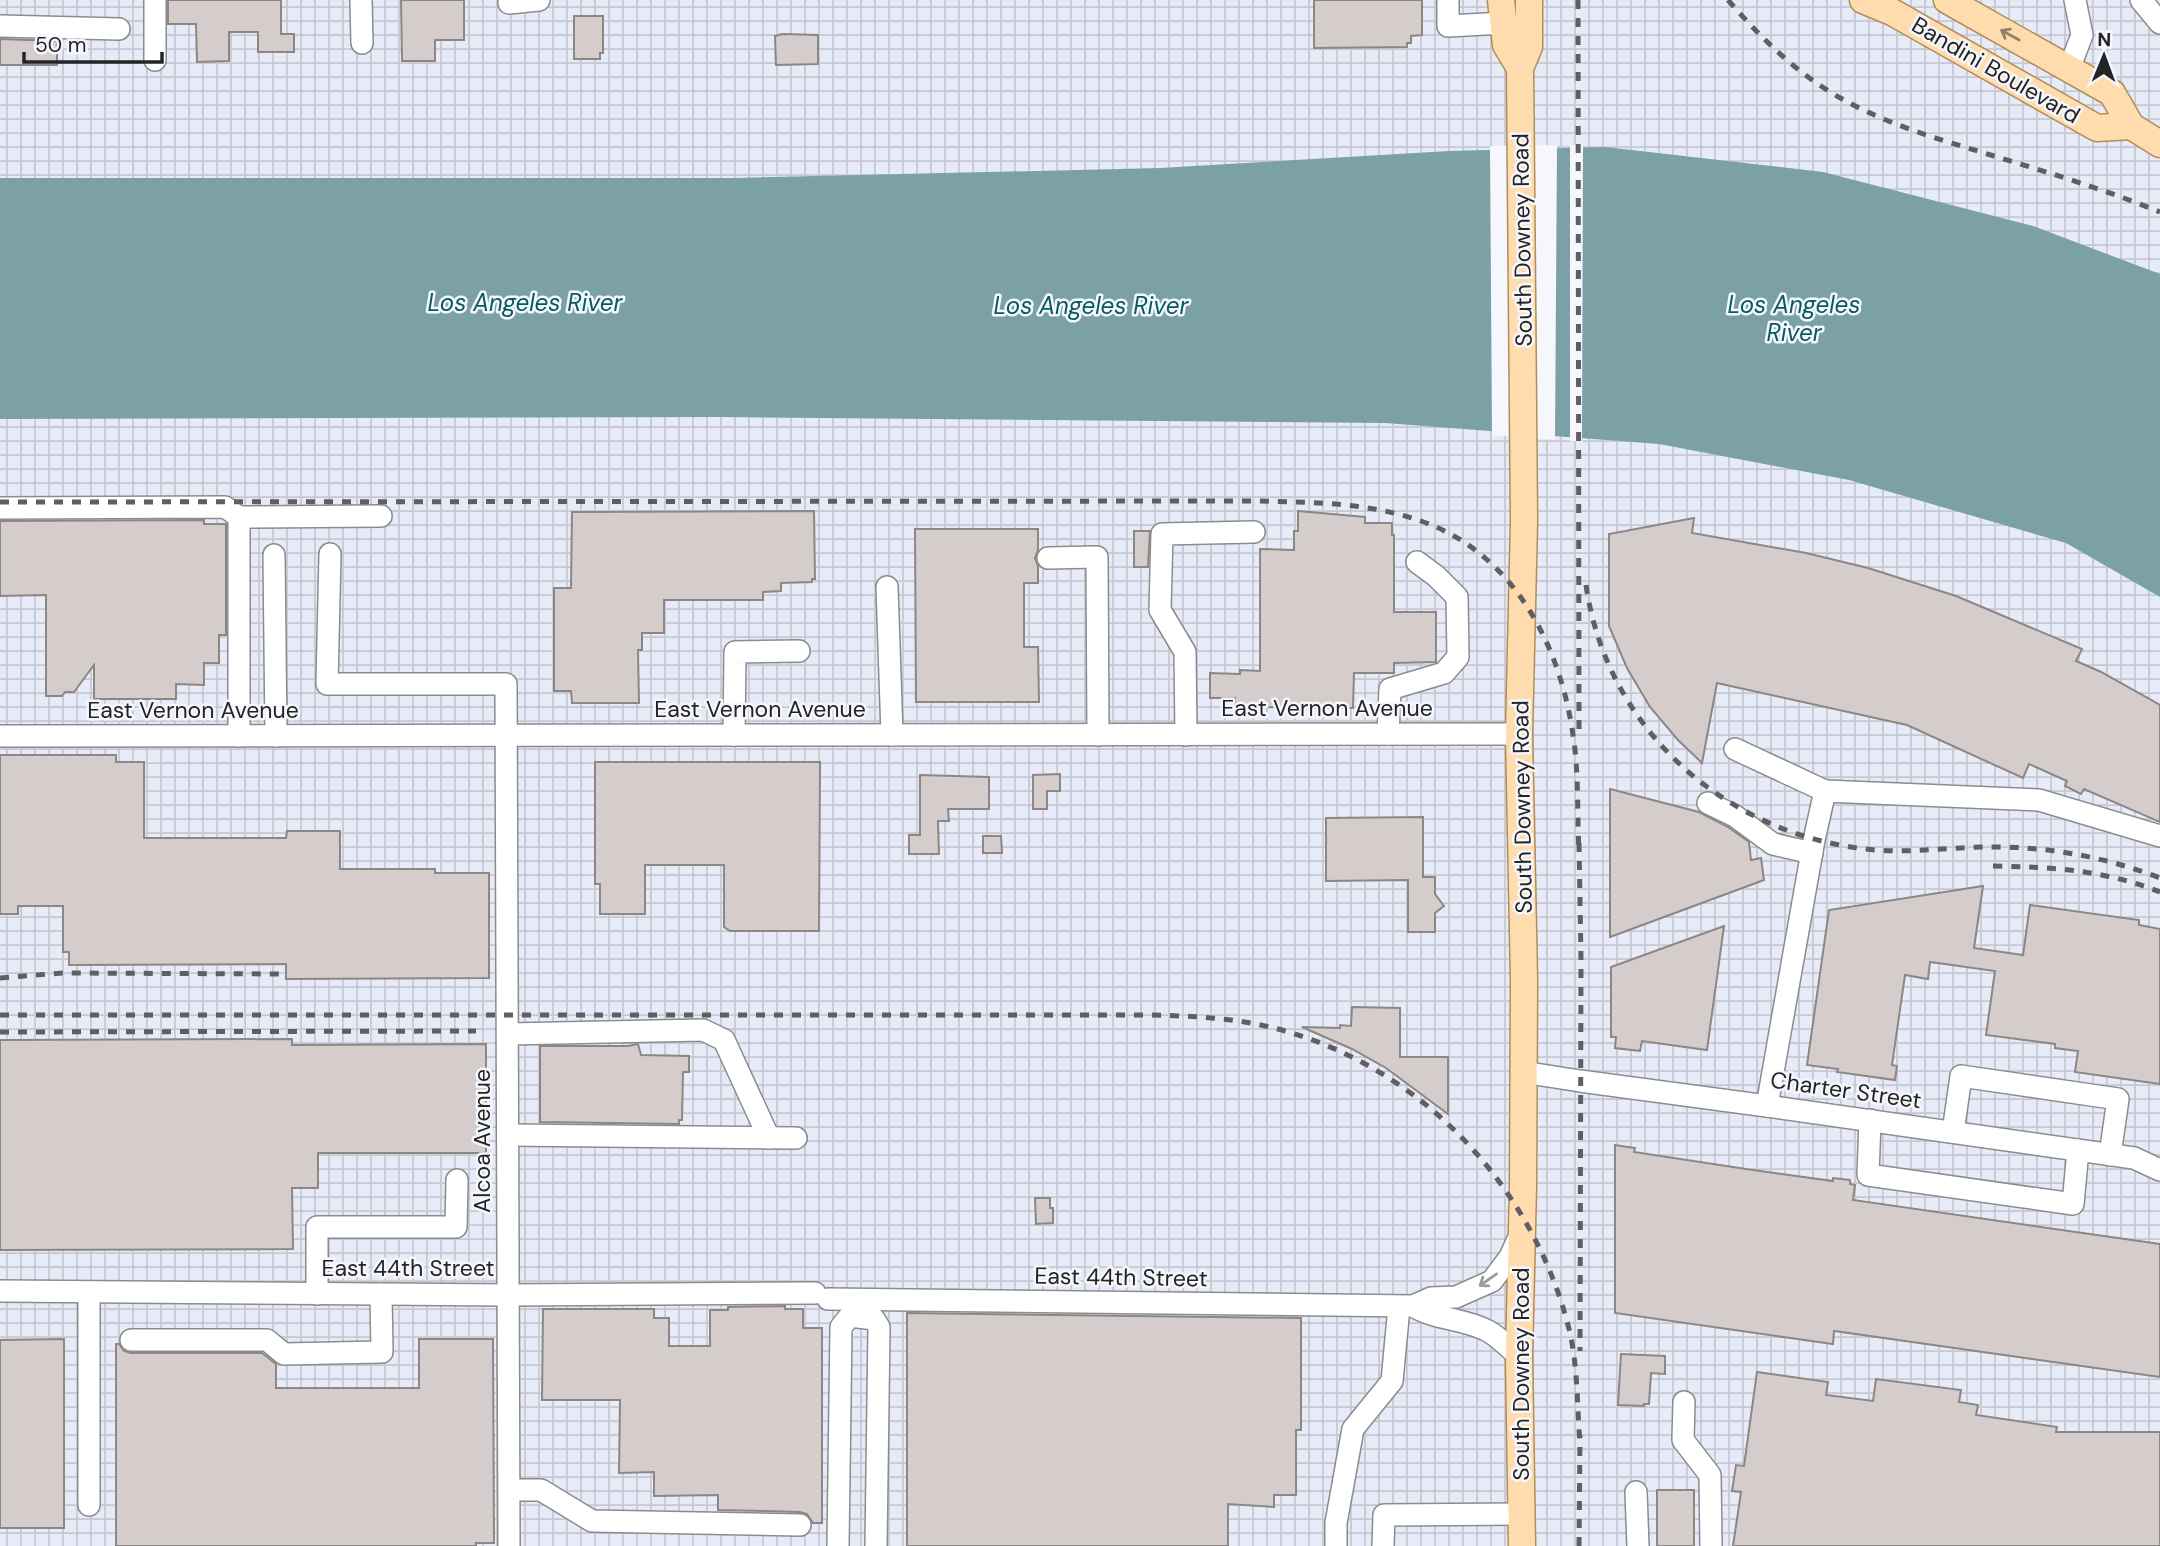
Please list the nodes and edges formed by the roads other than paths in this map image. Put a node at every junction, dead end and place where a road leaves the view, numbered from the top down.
1 (155, 0) edge
2 (361, 0) edge
3 (539, 0) edge
4 (1448, 0) edge
5 (1529, 0) edge
6 (1863, 0) edge
7 (1947, 0) edge
8 (2075, 0) edge
9 (2141, 0) edge
10 (509, 2) dead end
11 (1502, 12) edge
12 (2160, 23) edge
13 (0, 26) edge
14 (119, 29) dead end
15 (362, 43) dead end
16 (155, 60) dead end
17 (1520, 68) junction
18 (2069, 69) junction
19 (2131, 126) junction
20 (2160, 144) edge
21 (0, 508) edge
22 (381, 516) dead end
23 (239, 517) junction
24 (1254, 532) dead end
25 (330, 554) dead end
26 (274, 555) dead end
27 (1048, 558) dead end
28 (1417, 562) dead end
29 (887, 587) dead end
30 (799, 651) dead end
31 (1388, 734) junction
32 (1519, 734) junction
33 (734, 735) junction
34 (892, 735) junction
35 (1098, 735) junction
36 (1186, 735) junction
37 (0, 736) edge
38 (239, 736) junction
39 (276, 736) junction
40 (508, 736) junction
41 (1735, 748) dead end
42 (1825, 790) junction
43 (1708, 803) dead end
44 (2160, 836) edge
45 (1812, 853) junction
46 (508, 1034) junction
47 (1523, 1072) junction
48 (1767, 1105) junction
49 (1870, 1120) junction
50 (1953, 1132) junction
51 (509, 1135) junction
52 (769, 1138) junction
53 (796, 1138) dead end
54 (2078, 1150) junction
55 (2110, 1155) junction
56 (2160, 1170) edge
57 (457, 1180) dead end
58 (1522, 1232) junction
59 (0, 1291) edge
60 (89, 1292) junction
61 (317, 1294) junction
62 (381, 1294) junction
63 (509, 1295) junction
64 (1406, 1307) junction
65 (850, 1308) junction
66 (131, 1340) dead end
67 (1519, 1356) junction
68 (1684, 1402) dead end
69 (509, 1490) junction
70 (1636, 1492) dead end
71 (89, 1505) dead end
72 (1522, 1514) junction
73 (800, 1525) dead end
74 (509, 1546) edge
75 (838, 1546) edge
76 (876, 1546) edge
77 (1336, 1546) edge
78 (1383, 1546) edge
79 (1522, 1546) edge
80 (1638, 1546) edge
81 (1711, 1546) edge

1 - 16 street
2 - 15 street
3 - 10 street
4 - 11 street
5 - 17 main road, South Downey Road
6 - 19 main road, Bandini Boulevard
18 -> 7 main road, Bandini Boulevard
8 - 18 street
9 - 12 street
11 - 17 main road, South Downey Road
13 - 14 street
17 - 32 main road, South Downey Road
18 - 19 main road, Bandini Boulevard
19 - 20 main road, Bandini Boulevard
21 - 23 street
22 - 23 street
23 - 38 street
24 - 36 street
25 - 40 street, Alcoa Avenue
26 - 39 street
27 - 35 street
28 - 31 street
29 - 34 street
30 - 33 street
31 - 32 street, East Vernon Avenue
31 - 36 street, East Vernon Avenue
32 - 47 main road, South Downey Road
33 - 34 street, East Vernon Avenue
33 - 40 street, East Vernon Avenue
34 - 35 street, East Vernon Avenue
35 - 36 street, East Vernon Avenue
37 - 38 street, East Vernon Avenue
38 - 39 street, East Vernon Avenue
39 - 40 street, East Vernon Avenue
40 - 46 street, Alcoa Avenue
41 - 42 street
42 - 44 street
42 - 45 street
43 - 45 street
45 - 48 street
46 - 51 street, Alcoa Avenue
46 - 52 street
47 - 48 street, Charter Street
47 - 58 main road, South Downey Road
48 - 49 street, Charter Street
49 - 50 street, Charter Street
49 - 54 street
50 - 54 street, Charter Street
50 - 55 street
51 - 52 street
51 - 63 street, Alcoa Avenue
52 - 53 street
54 - 55 street, Charter Street
55 - 56 street, Charter Street
57 - 61 street
58 -> 64 street, East 44th Street
58 - 67 main road, South Downey Road
59 - 60 street, East 44th Street
60 - 61 street, East 44th Street
60 - 71 street
61 - 62 street, East 44th Street
62 - 63 street, East 44th Street
62 - 66 street
63 - 65 street, East 44th Street
63 - 69 street, Alcoa Avenue
64 - 65 street, East 44th Street
64 - 67 street, East 44th Street
64 - 77 street
65 - 75 street
65 - 76 street
67 - 72 main road, South Downey Road
68 - 81 street
69 - 73 street
69 - 74 street, Alcoa Avenue
70 - 80 street
72 - 78 street
72 - 79 main road, South Downey Road

